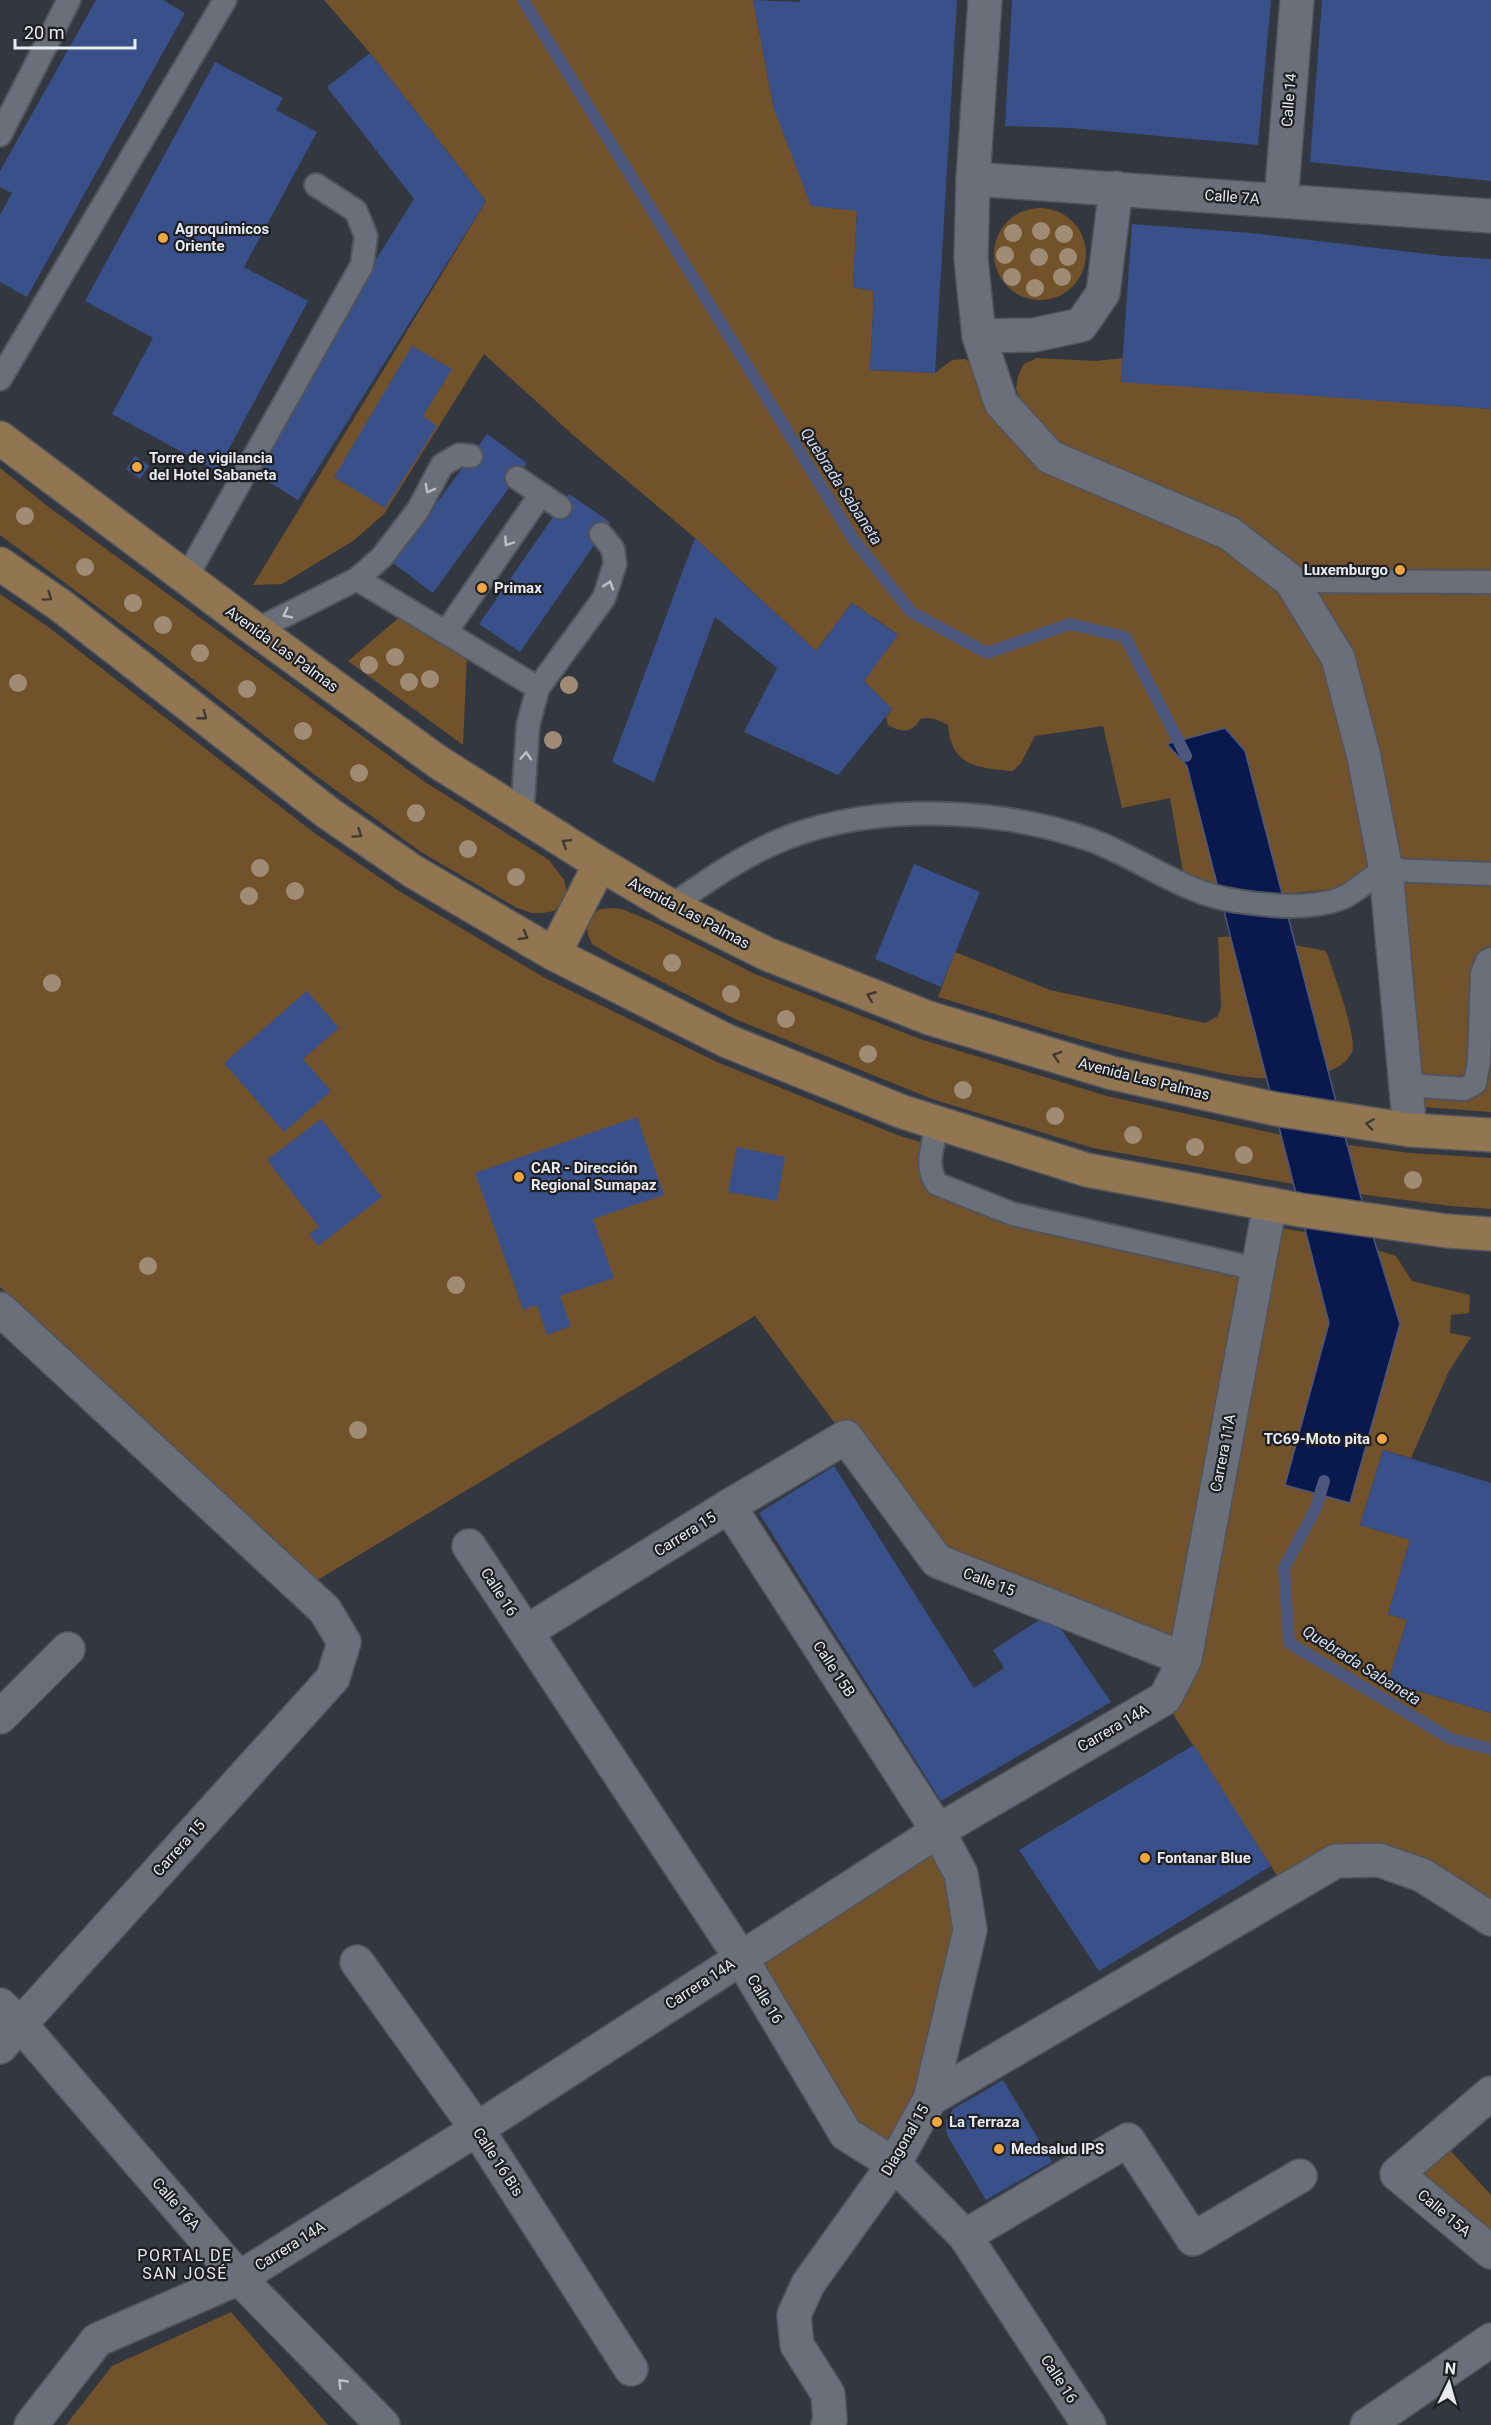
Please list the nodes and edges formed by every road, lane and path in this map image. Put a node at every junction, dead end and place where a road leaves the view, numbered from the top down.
1 (69, 0) edge
2 (225, 0) edge
3 (985, 0) edge
4 (1297, 0) edge
5 (0, 135) edge
6 (973, 179) junction
7 (316, 185) dead end
8 (1116, 188) junction
9 (1281, 201) junction
10 (1491, 216) edge
11 (979, 336) junction
12 (0, 379) edge
13 (0, 438) edge
14 (471, 456) dead end
15 (517, 478) dead end
16 (541, 494) junction
17 (560, 507) dead end
18 (601, 534) dead end
19 (0, 564) edge
20 (186, 578) junction
21 (357, 579) junction
22 (1291, 581) junction
23 (1491, 582) edge
24 (256, 630) junction
25 (446, 632) junction
26 (538, 688) junction
27 (522, 815) junction
28 (600, 864) junction
29 (1386, 870) junction
30 (1491, 874) edge
31 (671, 906) junction
32 (555, 954) junction
33 (1491, 959) edge
34 (1407, 1085) junction
35 (938, 1124) junction
36 (1410, 1130) junction
37 (1491, 1135) edge
38 (1270, 1204) junction
39 (1491, 1234) edge
40 (1257, 1269) junction
41 (0, 1309) edge
42 (846, 1437) joint
43 (729, 1506) junction
44 (469, 1546) dead end
45 (526, 1632) junction
46 (68, 1649) dead end
47 (1185, 1659) junction
48 (1165, 1698) joint
49 (0, 1717) edge
50 (938, 1831) junction
51 (1491, 1919) edge
52 (741, 1958) junction
53 (357, 1962) dead end
54 (7, 2025) edge
55 (1491, 2093) edge
56 (930, 2099) junction
57 (477, 2129) junction
58 (894, 2164) junction
59 (1300, 2176) dead end
60 (965, 2236) junction
61 (1491, 2252) edge
62 (239, 2278) junction
63 (1491, 2340) edge
64 (631, 2369) dead end
65 (31, 2425) edge
66 (383, 2425) edge
67 (828, 2425) edge
68 (1089, 2425) edge
69 (1367, 2425) edge

1 - 5 lane
2 - 12 lane
3 - 6 street
4 - 9 street, Calle 14
6 - 8 street, Calle 7A
6 - 11 street
7 - 20 lane
8 - 9 street, Calle 7A
8 - 11 street
9 - 10 street, Calle 7A
11 - 22 street
13 - 20 main road, Avenida Las Palmas
14 -> 21 lane
15 - 16 lane
16 - 17 lane
16 -> 25 lane
26 -> 18 lane
19 -> 32 main road
20 - 24 main road, Avenida Las Palmas
21 -> 24 lane
21 - 25 lane
22 - 23 lane
22 - 29 street
24 - 27 main road, Avenida Las Palmas
25 - 26 lane
27 -> 26 lane
28 -> 27 main road, Avenida Las Palmas
28 - 31 main road, Avenida Las Palmas
28 - 32 main road
29 - 30 lane
29 - 31 lane
29 - 34 street
36 -> 31 main road, Avenida Las Palmas
32 - 35 main road
33 - 34 lane
34 - 36 street
35 - 38 main road
35 - 40 lane
36 - 37 main road, Avenida Las Palmas
38 - 39 main road
38 - 40 street, Carrera 11A
40 - 47 street, Carrera 11A
41 - 54 street, Carrera 15
42 - 43 street, Carrera 15
42 - 47 street, Calle 15
43 - 45 street, Carrera 15
43 - 50 street, Calle 15B
44 - 45 street, Calle 16
45 - 52 street, Calle 16
46 - 49 street
47 - 48 street, Carrera 11A
48 - 50 street, Carrera 14A
50 - 52 street, Carrera 14A
50 - 56 street, Diagonal 15
51 - 56 street
52 - 57 street, Carrera 14A
52 - 58 street, Calle 16
53 - 57 street, Calle 16 Bis
54 - 62 street, Calle 16A
55 - 61 street, Calle 15A
56 - 58 street, Diagonal 15
57 - 62 street, Carrera 14A
57 - 64 street, Calle 16 Bis
58 - 60 street, Calle 16
58 - 67 street, Diagonal 15
59 - 60 street
60 - 68 street, Calle 16
62 - 65 street, Carrera 14A
66 -> 62 street, Calle 16A
63 - 69 street

